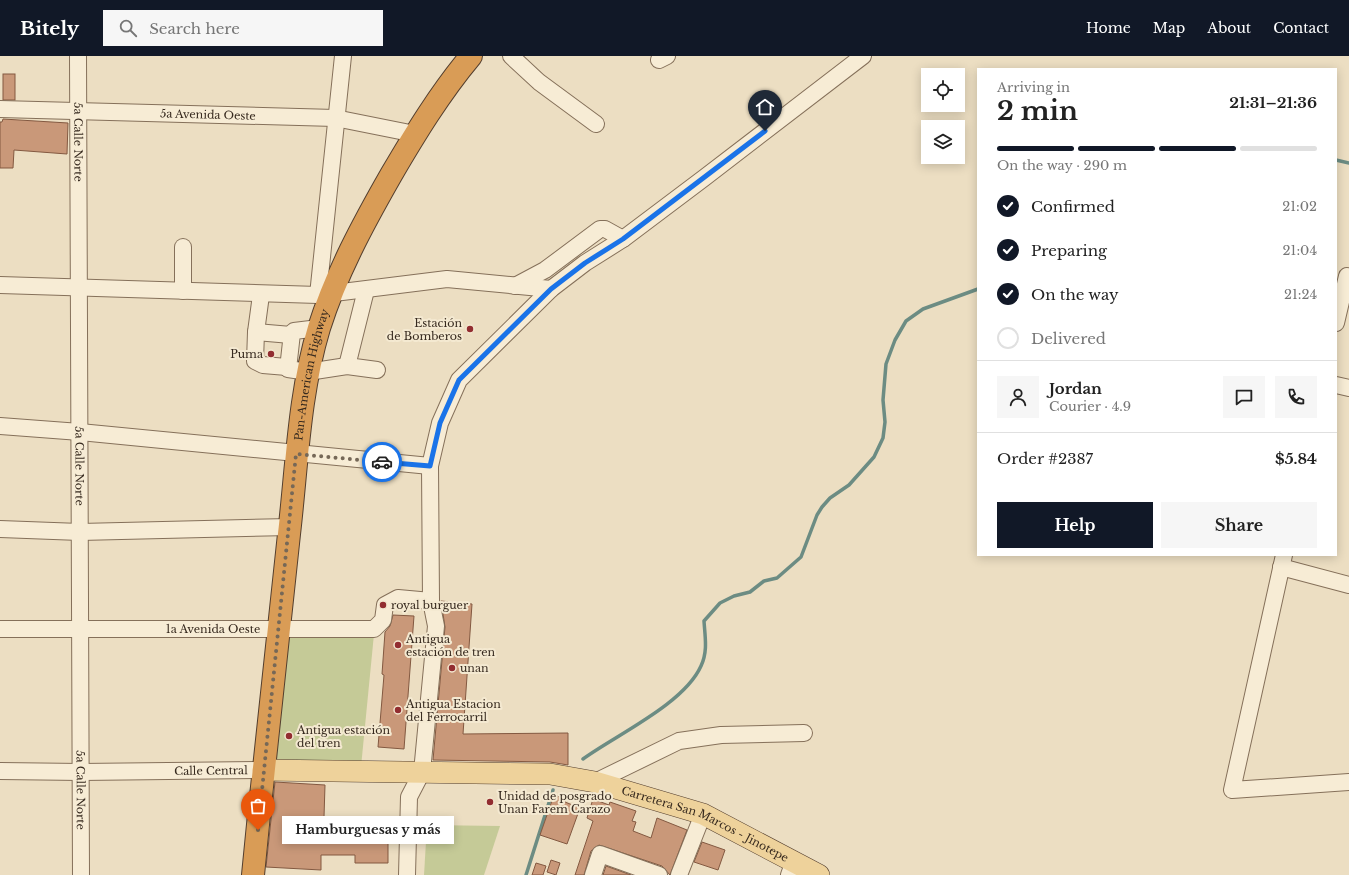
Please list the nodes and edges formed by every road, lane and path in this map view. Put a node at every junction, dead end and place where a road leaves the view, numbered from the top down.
1 (78, 56) edge
2 (343, 56) edge
3 (470, 56) edge
4 (863, 56) edge
5 (515, 58) edge
6 (0, 109) edge
7 (79, 111) junction
8 (335, 118) junction
9 (596, 124) dead end
10 (415, 134) junction
11 (623, 239) junction
12 (183, 247) dead end
13 (1344, 276) edge
14 (0, 286) edge
15 (515, 286) junction
16 (79, 287) junction
17 (551, 289) junction
18 (366, 290) junction
19 (183, 291) junction
20 (261, 294) junction
21 (324, 295) junction
22 (1337, 317) edge
23 (319, 328) junction
24 (256, 332) junction
25 (291, 335) junction
26 (347, 366) junction
27 (287, 367) junction
28 (377, 370) dead end
29 (308, 372) junction
30 (1337, 386) edge
31 (1349, 388) edge
32 (0, 426) edge
33 (80, 432) junction
34 (296, 454) junction
35 (430, 466) junction
36 (290, 527) junction
37 (0, 529) edge
38 (80, 532) junction
39 (1283, 561) edge
40 (1349, 585) edge
41 (431, 601) junction
42 (279, 628) junction
43 (0, 629) edge
44 (80, 629) junction
45 (804, 733) dead end
46 (264, 770) junction
47 (0, 771) edge
48 (81, 772) junction
49 (422, 772) junction
50 (1348, 779) edge
51 (595, 782) junction
52 (703, 814) junction
53 (791, 868) edge
54 (81, 875) edge
55 (254, 875) edge
56 (408, 875) edge
57 (593, 875) edge
58 (659, 875) edge
59 (680, 875) edge
60 (819, 875) edge

1 - 7 street, 5a Calle Norte
2 - 8 street
3 - 10 highway, Pan-American Highway
4 - 11 street
5 - 9 street
6 - 7 street, 5a Avenida Oeste
7 - 8 street, 5a Avenida Oeste
7 - 16 street, 5a Calle Norte
8 - 10 street, 5a Avenida Oeste
8 - 21 street
10 - 21 highway, Pan-American Highway
11 - 15 street
11 - 17 street
12 - 19 street
13 - 22 street
14 - 16 street
15 - 17 street
15 - 18 street
16 - 19 street
16 - 33 street, 5a Calle Norte
17 - 35 street
18 - 21 street
18 - 26 street
19 - 20 street
20 - 21 street
20 - 24 street
21 - 23 highway, Pan-American Highway
23 - 25 street
23 - 29 highway, Pan-American Highway
24 - 25 street
24 - 27 street
25 - 27 street
26 - 28 street
26 - 29 street
27 - 29 street
29 - 34 highway, Pan-American Highway
30 - 31 street
32 - 33 street
33 - 34 street
33 - 38 street, 5a Calle Norte
34 - 35 street
34 - 36 highway, Pan-American Highway
35 - 41 street
36 - 38 street
36 - 42 highway, Pan-American Highway
37 - 38 street
38 - 44 street, 5a Calle Norte
39 - 40 street
39 - 50 street
41 - 42 street, 1a Avenida Oeste
41 - 49 street
42 - 44 street, 1a Avenida Oeste
42 - 46 highway, Pan-American Highway
43 - 44 street, 1a Avenida Oeste
44 - 48 street, 5a Calle Norte
45 - 51 street
46 - 48 street, Calle Central
46 - 49 main road, Calle Central
46 - 55 highway, Pan-American Highway
47 - 48 street, Calle Central
48 - 54 street, 5a Calle Norte
49 - 51 main road, Carretera San Marcos - Jinotepe
49 - 56 street
51 - 52 main road, Carretera San Marcos - Jinotepe
52 - 53 main road, Carretera San Marcos - Jinotepe
52 - 59 street
53 - 60 main road, Carretera San Marcos - Jinotepe
57 - 58 street

